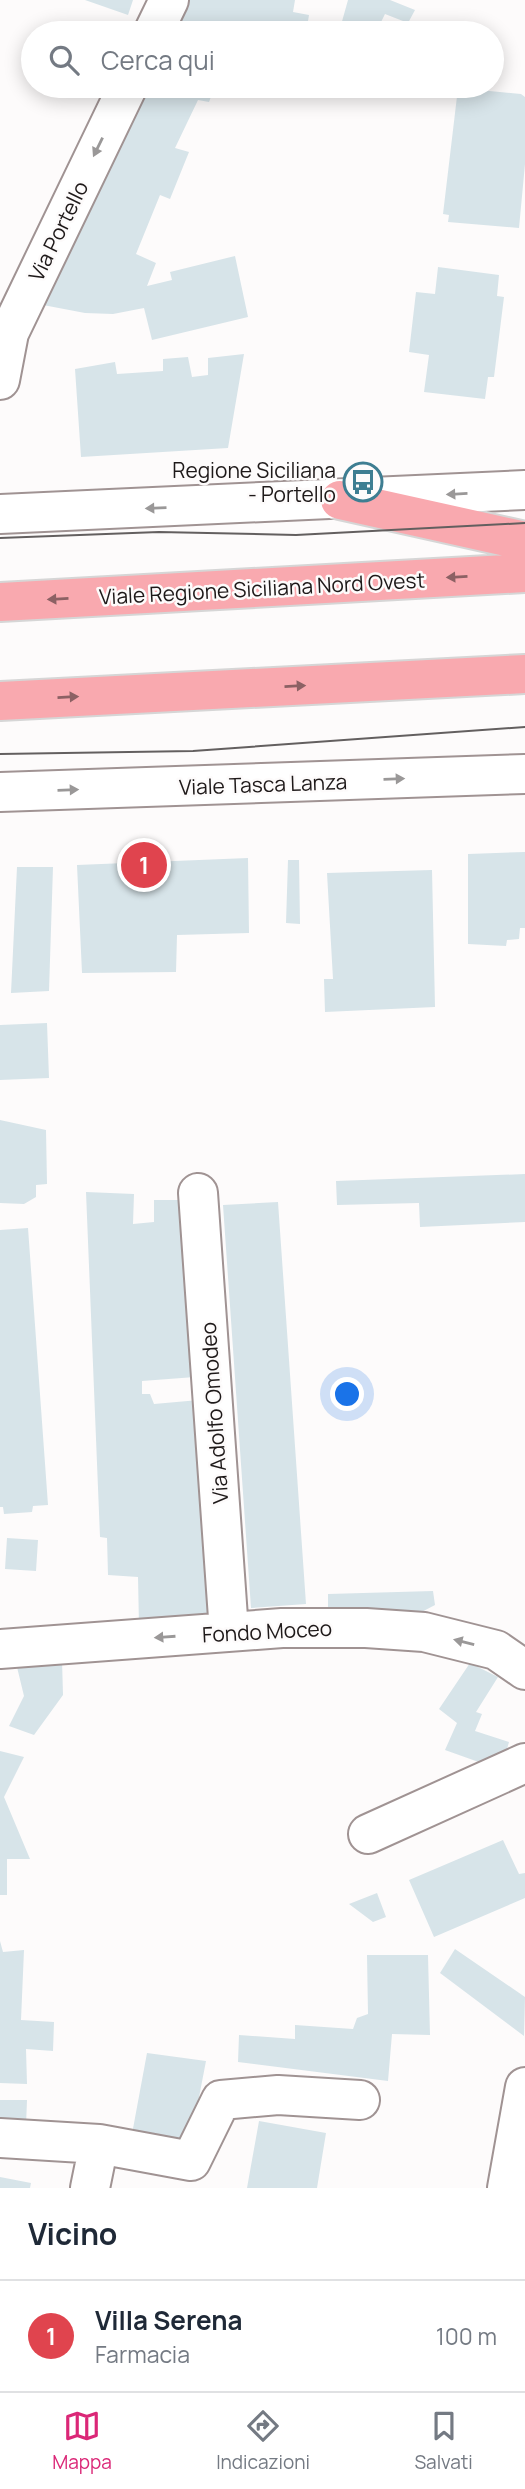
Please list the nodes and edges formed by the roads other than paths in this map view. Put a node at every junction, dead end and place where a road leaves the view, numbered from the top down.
1 (169, 0) edge
2 (159, 21) edge
3 (122, 98) edge
4 (0, 380) edge
5 (525, 490) edge
6 (340, 500) junction
7 (0, 514) edge
8 (525, 541) edge
9 (525, 573) edge
10 (0, 602) edge
11 (525, 674) edge
12 (0, 701) edge
13 (525, 774) edge
14 (0, 792) edge
15 (198, 1193) dead end
16 (229, 1632) junction
17 (0, 1648) edge
18 (525, 1670) edge
19 (525, 1763) edge
20 (368, 1834) dead end
21 (525, 2087) edge
22 (360, 2100) dead end
23 (0, 2138) edge
24 (99, 2144) junction
25 (188, 2175) edge
26 (90, 2188) edge
27 (507, 2188) edge

1 - 2 street
3 -> 4 street, Via Portello
5 -> 6 street
6 -> 7 street
6 - 8 main road
9 -> 10 main road, Viale Regione Siciliana Nord Ovest
12 -> 11 main road
14 -> 13 street, Viale Tasca Lanza
15 - 16 street, Via Adolfo Omodeo
16 -> 17 street, Fondo Moceo
18 -> 16 street, Fondo Moceo
19 - 20 street
21 - 27 street
22 - 25 street
23 - 24 street
24 - 25 street
24 - 26 street

